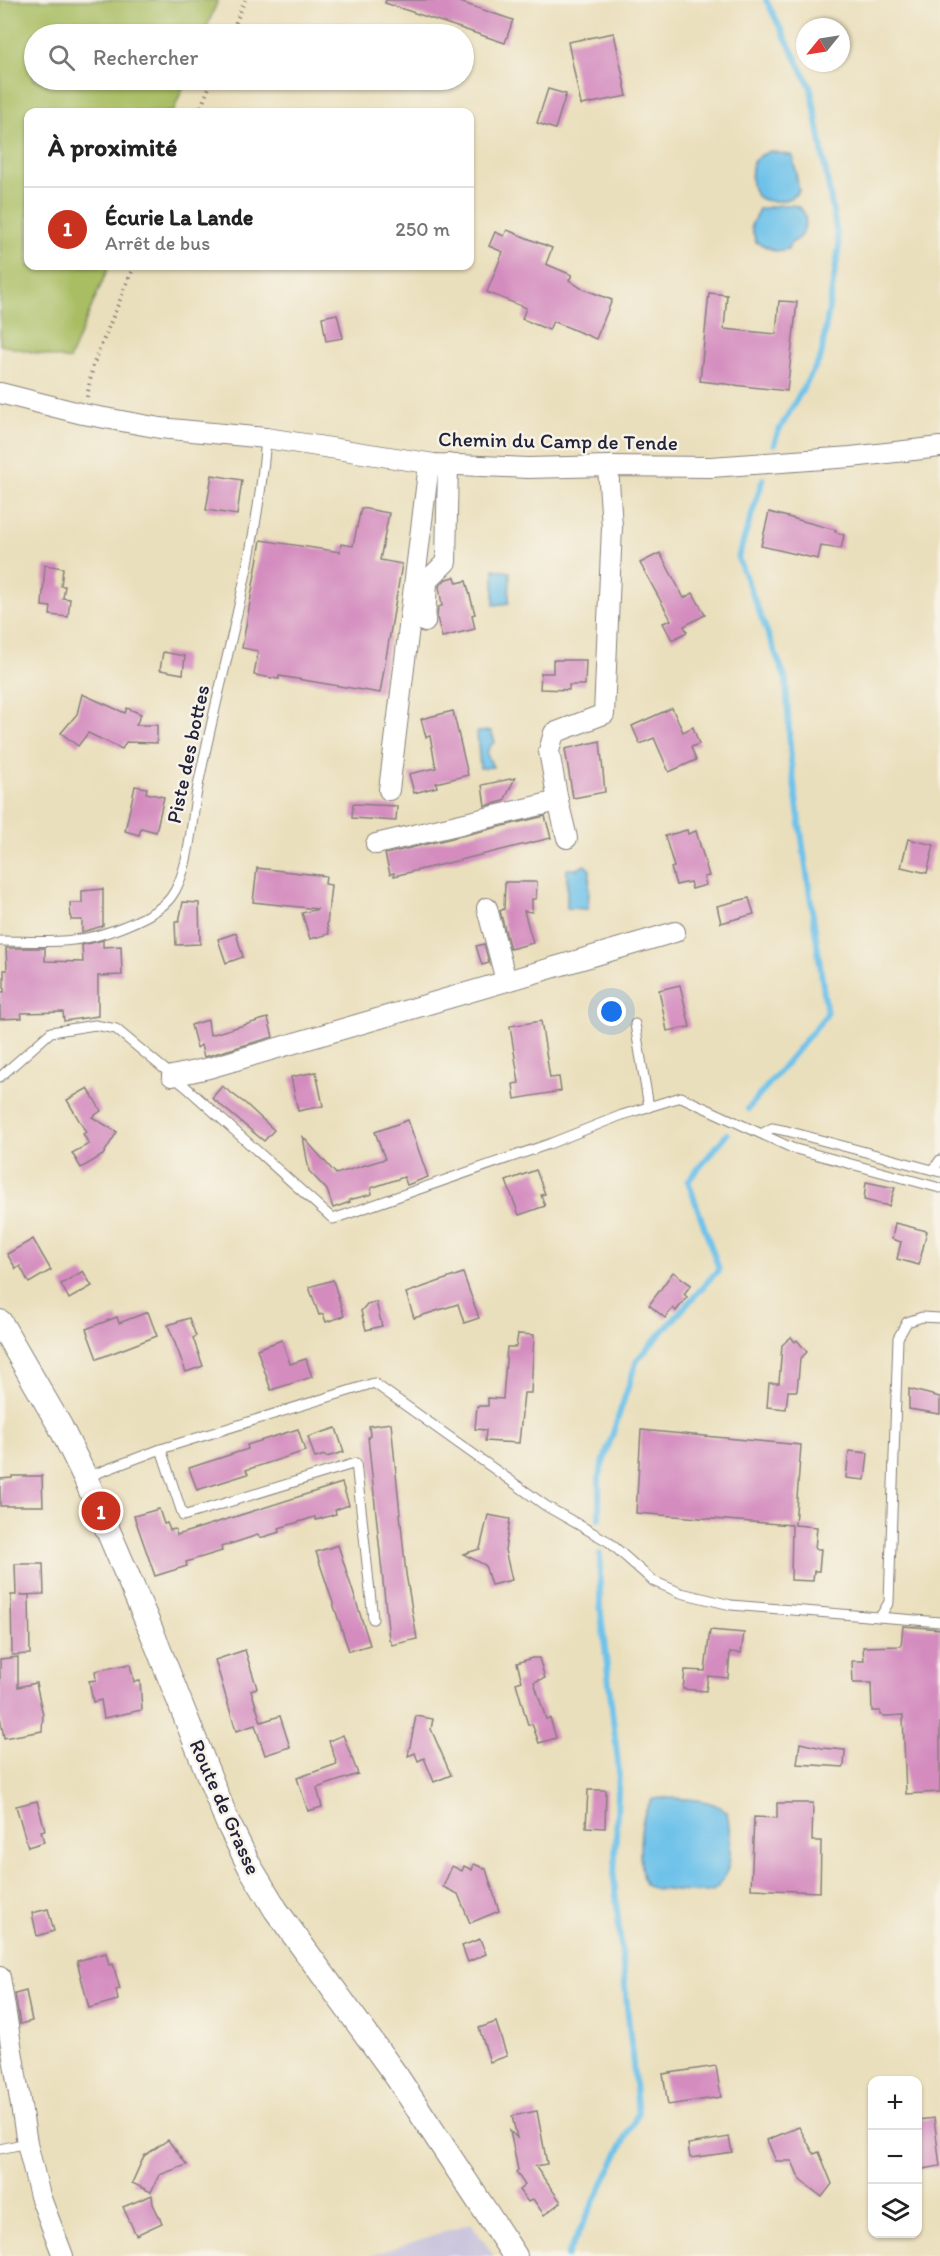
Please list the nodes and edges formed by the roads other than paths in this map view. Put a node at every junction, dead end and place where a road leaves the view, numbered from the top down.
1 (0, 393) edge
2 (266, 438) junction
3 (940, 447) edge
4 (439, 464) junction
5 (608, 466) junction
6 (425, 622) dead end
7 (389, 790) dead end
8 (558, 801) junction
9 (567, 838) dead end
10 (376, 844) dead end
11 (487, 908) dead end
12 (675, 932) dead end
13 (0, 941) edge
14 (506, 981) junction
15 (635, 1024) dead end
16 (172, 1076) junction
17 (0, 1077) edge
18 (649, 1107) junction
19 (763, 1133) junction
20 (940, 1160) edge
21 (936, 1171) edge
22 (940, 1188) edge
23 (940, 1318) edge
24 (0, 1322) edge
25 (8, 1351) edge
26 (161, 1449) junction
27 (85, 1477) junction
28 (880, 1617) junction
29 (373, 1619) dead end
30 (940, 1622) edge
31 (0, 1977) edge
32 (27, 2143) junction
33 (0, 2149) edge
34 (63, 2256) edge
35 (515, 2256) edge

1 - 2 street, Chemin du Camp de Tende
2 - 4 street, Chemin du Camp de Tende
2 - 13 lane, Piste des bottes
3 - 5 street, Chemin du Camp de Tende
4 - 5 street, Chemin du Camp de Tende
4 - 6 street
4 - 7 street
5 - 8 street
8 - 9 street
8 - 10 street
11 - 14 street
12 - 14 street
14 - 16 street
15 - 18 lane
16 - 17 lane
16 - 18 lane
18 - 19 lane
19 - 21 lane
19 - 22 lane
20 - 21 lane
23 - 28 lane
24 - 25 street, Route de Grasse
25 - 27 street, Route de Grasse
26 - 27 lane
26 - 28 lane
26 - 29 lane
27 - 35 street, Route de Grasse
28 - 30 lane
31 - 32 street
32 - 33 lane
32 - 34 street

